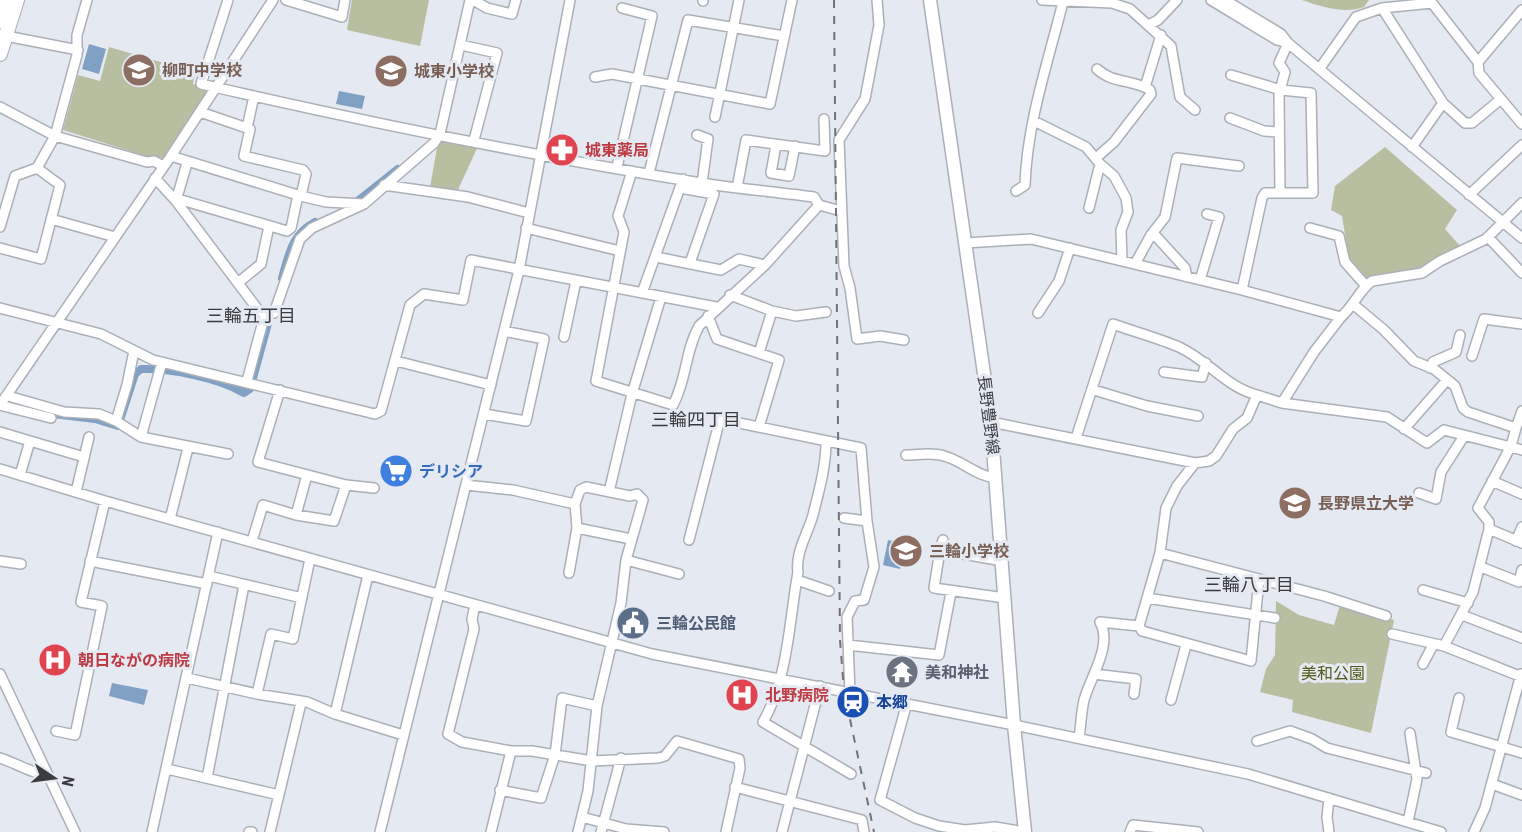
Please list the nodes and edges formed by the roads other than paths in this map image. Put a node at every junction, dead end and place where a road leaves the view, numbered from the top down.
1 (87, 0) edge
2 (228, 0) edge
3 (273, 0) edge
4 (286, 0) edge
5 (345, 0) edge
6 (472, 0) edge
7 (516, 0) edge
8 (570, 0) edge
9 (739, 0) edge
10 (792, 0) edge
11 (877, 0) edge
12 (930, 0) edge
13 (1042, 0) edge
14 (1176, 0) edge
15 (1211, 0) edge
16 (1225, 0) edge
17 (1063, 2) junction
18 (9, 3) edge
19 (622, 8) dead end
20 (1382, 8) junction
21 (1522, 10) edge
22 (0, 21) edge
23 (1150, 24) junction
24 (733, 28) junction
25 (1161, 35) junction
26 (6, 36) junction
27 (784, 36) junction
28 (1288, 43) junction
29 (460, 45) junction
30 (78, 50) junction
31 (0, 54) edge
32 (1478, 62) junction
33 (1320, 68) junction
34 (1097, 69) dead end
35 (1231, 75) dead end
36 (595, 77) dead end
37 (639, 78) junction
38 (671, 84) junction
39 (216, 87) junction
40 (1145, 87) junction
41 (1281, 90) junction
42 (720, 93) junction
43 (254, 96) junction
44 (1501, 99) junction
45 (1443, 103) junction
46 (0, 106) edge
47 (1195, 110) dead end
48 (200, 112) junction
49 (715, 117) dead end
50 (824, 118) dead end
51 (1230, 118) dead end
52 (1034, 121) junction
53 (1522, 124) edge
54 (247, 128) junction
55 (1279, 132) junction
56 (440, 134) junction
57 (697, 135) dead end
58 (55, 136) junction
59 (474, 140) junction
60 (776, 145) junction
61 (1522, 145) edge
62 (795, 146) junction
63 (1412, 147) junction
64 (541, 153) junction
65 (171, 156) junction
66 (1098, 161) junction
67 (187, 163) junction
68 (163, 166) junction
69 (1239, 166) dead end
70 (617, 167) junction
71 (37, 168) junction
72 (632, 171) junction
73 (650, 173) junction
74 (786, 175) junction
75 (155, 178) junction
76 (702, 183) junction
77 (681, 184) junction
78 (384, 185) junction
79 (737, 188) junction
80 (1016, 192) dead end
81 (783, 193) junction
82 (1280, 193) junction
83 (1469, 195) junction
84 (300, 196) junction
85 (177, 200) junction
86 (359, 203) junction
87 (1522, 203) edge
88 (819, 205) junction
89 (1089, 208) dead end
90 (841, 211) junction
91 (529, 213) junction
92 (1207, 214) dead end
93 (51, 219) junction
94 (1503, 223) junction
95 (269, 226) junction
96 (0, 227) edge
97 (526, 228) junction
98 (1310, 228) dead end
99 (1153, 233) junction
100 (115, 237) junction
101 (1488, 237) junction
102 (1522, 238) edge
103 (965, 243) junction
104 (0, 248) edge
105 (1070, 248) junction
106 (620, 251) junction
107 (656, 257) junction
108 (1122, 261) junction
109 (690, 263) junction
110 (1135, 264) junction
111 (765, 265) junction
112 (519, 270) junction
113 (1522, 273) edge
114 (1187, 277) junction
115 (1200, 280) junction
116 (576, 281) junction
117 (239, 282) junction
118 (1366, 286) junction
119 (614, 288) junction
120 (1242, 290) junction
121 (642, 293) junction
122 (730, 296) junction
123 (661, 297) junction
124 (1354, 305) junction
125 (0, 308) edge
126 (716, 308) junction
127 (771, 311) junction
128 (826, 312) dead end
129 (1038, 313) dead end
130 (265, 314) junction
131 (708, 316) junction
132 (1341, 317) junction
133 (57, 322) junction
134 (1522, 324) edge
135 (504, 331) junction
136 (1460, 335) dead end
137 (564, 338) dead end
138 (904, 340) dead end
139 (134, 351) junction
140 (759, 353) junction
141 (1472, 356) dead end
142 (396, 361) junction
143 (1206, 363) junction
144 (161, 367) junction
145 (1430, 368) junction
146 (1164, 372) dead end
147 (1447, 380) junction
148 (250, 382) junction
149 (491, 385) junction
150 (280, 390) junction
151 (1094, 390) junction
152 (632, 394) junction
153 (1257, 394) junction
154 (3, 402) edge
155 (1282, 403) junction
156 (1522, 411) edge
157 (484, 414) junction
158 (1197, 416) dead end
159 (51, 418) dead end
160 (119, 422) junction
161 (991, 422) junction
162 (759, 427) junction
163 (1516, 428) junction
164 (1404, 429) junction
165 (0, 432) edge
166 (1464, 436) junction
167 (89, 437) dead end
168 (141, 437) junction
169 (1076, 438) junction
170 (30, 441) junction
171 (826, 442) junction
172 (1511, 446) junction
173 (188, 448) junction
174 (1522, 450) edge
175 (228, 454) dead end
176 (906, 455) dead end
177 (84, 457) junction
178 (1195, 463) junction
179 (0, 468) edge
180 (20, 475) junction
181 (307, 475) junction
182 (996, 478) junction
183 (1492, 481) junction
184 (346, 485) junction
185 (466, 485) junction
186 (374, 488) dead end
187 (76, 492) junction
188 (609, 492) junction
189 (1419, 493) dead end
190 (1522, 494) edge
191 (105, 501) junction
192 (575, 504) junction
193 (296, 515) junction
194 (844, 518) dead end
195 (170, 519) junction
196 (867, 521) junction
197 (1522, 526) edge
198 (577, 528) junction
199 (1489, 529) junction
200 (218, 532) junction
201 (631, 539) junction
202 (689, 540) dead end
203 (943, 540) dead end
204 (252, 541) junction
205 (1519, 542) edge
206 (940, 550) junction
207 (1160, 553) junction
208 (310, 559) junction
209 (626, 560) junction
210 (0, 561) edge
211 (90, 561) junction
212 (1003, 561) junction
213 (21, 564) dead end
214 (1481, 567) junction
215 (1522, 570) edge
216 (569, 573) dead end
217 (680, 574) dead end
218 (368, 575) junction
219 (208, 580) junction
220 (797, 580) junction
221 (1259, 580) junction
222 (244, 585) junction
223 (1423, 590) dead end
224 (829, 591) dead end
225 (951, 592) junction
226 (437, 594) junction
227 (302, 598) junction
228 (1005, 598) junction
229 (1147, 598) junction
230 (1468, 603) junction
231 (476, 605) junction
232 (1462, 615) junction
233 (1255, 616) junction
234 (1386, 616) dead end
235 (1275, 618) dead end
236 (1139, 626) junction
237 (1392, 634) dead end
238 (1522, 638) edge
239 (612, 643) junction
240 (848, 645) junction
241 (1186, 645) junction
242 (1433, 645) junction
243 (1444, 646) junction
244 (1423, 664) dead end
245 (0, 674) edge
246 (1094, 674) junction
247 (1522, 675) edge
248 (187, 678) junction
249 (782, 678) junction
250 (820, 686) junction
251 (224, 687) junction
252 (850, 692) junction
253 (257, 694) junction
254 (1134, 694) dead end
255 (1459, 698) dead end
256 (1171, 700) dead end
257 (301, 703) junction
258 (908, 703) junction
259 (597, 706) junction
260 (1511, 712) junction
261 (335, 714) junction
262 (1522, 716) edge
263 (1014, 724) junction
264 (56, 731) dead end
265 (1410, 733) dead end
266 (403, 735) junction
267 (1079, 738) junction
268 (1257, 741) dead end
269 (805, 746) junction
270 (1502, 748) junction
271 (511, 751) junction
272 (1522, 753) edge
273 (555, 755) junction
274 (0, 758) edge
275 (621, 758) junction
276 (592, 761) junction
277 (167, 769) junction
278 (1415, 769) junction
279 (1426, 773) dead end
280 (46, 774) junction
281 (851, 774) dead end
282 (207, 778) junction
283 (1492, 784) junction
284 (735, 787) junction
285 (500, 790) junction
286 (279, 795) junction
287 (1522, 795) edge
288 (1329, 798) junction
289 (790, 803) junction
290 (582, 817) junction
291 (1408, 822) junction
292 (602, 828) edge
293 (75, 832) edge
294 (152, 832) edge
295 (270, 832) edge
296 (381, 832) edge
297 (491, 832) edge
298 (578, 832) edge
299 (664, 832) edge
300 (726, 832) edge
301 (782, 832) edge
302 (864, 832) edge
303 (1025, 832) edge
304 (1130, 832) edge
305 (1198, 832) edge
306 (1329, 832) edge
307 (1441, 832) edge
308 (1474, 832) edge

1 - 30 street
2 - 39 street
3 - 39 street
4 - 5 street
6 - 7 street
6 - 29 street
8 - 64 street
9 - 24 street
10 - 27 street
11 - 90 street
12 - 103 main road, 長野豊野線
13 - 17 street
14 - 23 street
15 - 28 street
16 - 28 street
17 - 23 street
17 - 52 street
18 - 22 highway
18 - 26 highway
19 - 37 street
20 - 32 street
20 - 33 street
20 - 45 street
21 - 32 street
23 - 25 street
24 - 27 street
24 - 38 street
24 - 42 street
25 - 40 street
25 - 47 street
26 - 30 street
26 - 31 highway
27 - 42 street
28 - 33 street
28 - 41 street
29 - 56 street
29 - 59 street
30 - 58 street
32 - 44 street
33 - 63 street
34 - 40 street
35 - 41 street
36 - 37 street
37 - 38 street
37 - 70 street
38 - 42 street
38 - 73 street
39 - 43 street
39 - 48 street
40 - 66 street
41 - 55 street
41 - 82 street
42 - 49 street
43 - 54 street
43 - 56 street
44 - 45 street
44 - 53 street
45 - 63 street
46 - 58 street
48 - 54 street
48 - 65 street
50 - 62 street
51 - 55 street
52 - 66 street
52 - 80 street
54 - 84 street
55 - 82 street
56 - 59 street
56 - 78 street
57 - 76 street
58 - 68 street
58 - 71 street
59 - 64 street
60 - 62 street
60 - 74 street
60 - 79 street
61 - 83 street
62 - 74 street
63 - 83 street
64 - 70 street
64 - 91 street
65 - 67 street
65 - 68 street
66 - 89 street
66 - 108 street
67 - 84 street
67 - 85 street
68 - 75 street
69 - 99 street
70 - 72 street
71 - 93 street
71 - 96 street
72 - 73 street
72 - 106 street
73 - 77 street
74 - 81 street
75 - 85 street
75 - 100 street
76 - 77 street
76 - 79 street
77 - 107 street
77 - 109 street
78 - 86 street
78 - 91 street
79 - 81 street
81 - 88 street
82 - 120 street
83 - 94 street
84 - 86 street
84 - 95 street
85 - 95 street
85 - 117 street
86 - 130 street
87 - 94 street
88 - 90 street
88 - 111 street
90 - 138 street
91 - 97 street
92 - 115 street
93 - 100 street
93 - 104 street
94 - 101 street
94 - 102 street
95 - 117 street
97 - 106 street
97 - 112 street
98 - 118 street
99 - 110 street
99 - 114 street
100 - 133 street
101 - 113 street
101 - 118 street
103 - 105 street
103 - 161 main road, 長野豊野線
105 - 108 street
105 - 129 street
106 - 119 street
107 - 109 street
107 - 121 street
108 - 110 street
109 - 111 street
110 - 114 street
111 - 122 street
112 - 116 street
112 - 135 street
112 - 142 street
114 - 115 street
115 - 120 street
116 - 119 street
116 - 137 street
117 - 130 street
118 - 124 street
119 - 121 street
119 - 152 street
120 - 132 street
121 - 123 street
122 - 126 street
122 - 127 street
123 - 126 street
123 - 152 street
124 - 132 street
124 - 145 street
125 - 133 street
126 - 131 street
127 - 128 street
127 - 140 street
130 - 148 street
131 - 140 street
131 - 152 street
132 - 155 street
133 - 139 street
133 - 154 street
134 - 141 street
135 - 149 street
135 - 157 street
136 - 145 street
139 - 144 street
139 - 160 street
140 - 162 street
142 - 149 street
142 - 150 street
143 - 146 street
143 - 151 street
143 - 153 street
144 - 148 street
144 - 168 street
145 - 147 street
147 - 163 street
147 - 164 street
148 - 150 street
149 - 157 street
150 - 181 street
151 - 158 street
151 - 169 street
152 - 188 street
153 - 155 street
153 - 178 street
154 - 159 street
154 - 160 street
155 - 164 street
156 - 163 street
157 - 185 street
160 - 168 street
161 - 169 street
161 - 182 main road, 長野豊野線
162 - 171 street
162 - 202 street
163 - 172 street
164 - 166 street
165 - 170 street
166 - 172 street
166 - 189 street
167 - 177 street
168 - 173 street
169 - 178 street
170 - 177 street
170 - 180 street
171 - 196 street
171 - 220 street
172 - 174 street
172 - 183 street
173 - 175 street
173 - 195 street
176 - 182 street
177 - 187 street
178 - 207 street
179 - 180 street
180 - 187 street
181 - 184 street
181 - 193 street
182 - 212 main road, 長野豊野線
183 - 190 street
183 - 199 street
184 - 186 street
184 - 193 street
185 - 192 street
185 - 226 street
187 - 191 street
188 - 192 street
188 - 201 street
191 - 195 street
191 - 211 street
192 - 198 street
193 - 204 street
194 - 196 street
195 - 200 street
196 - 240 street
197 - 205 street
198 - 201 street
198 - 216 street
199 - 205 street
199 - 214 street
200 - 204 street
200 - 219 street
201 - 209 street
203 - 206 street
204 - 208 street
206 - 212 street
206 - 225 street
207 - 221 street
207 - 229 street
208 - 218 street
208 - 227 street
209 - 217 street
209 - 239 street
210 - 213 street
211 - 219 street
211 - 264 street
212 - 228 main road, 長野豊野線
214 - 215 street
214 - 230 street
218 - 226 street
218 - 261 street
219 - 222 street
219 - 248 street
220 - 224 street
220 - 249 street
221 - 233 street
221 - 234 street
222 - 227 street
222 - 251 street
223 - 230 street
225 - 228 street
225 - 240 street
226 - 231 street
226 - 266 street
227 - 253 street
228 - 263 main road, 長野豊野線
229 - 233 street
229 - 236 street
230 - 232 street
231 - 239 street
231 - 271 street
232 - 238 street
232 - 243 street
233 - 235 street
233 - 241 street
236 - 241 street
236 - 246 street
237 - 242 street
239 - 249 street
239 - 259 street
240 - 252 street
241 - 256 street
242 - 243 street
242 - 244 street
243 - 247 street
245 - 280 street
246 - 254 street
246 - 267 street
247 - 260 street
248 - 251 street
248 - 277 street
249 - 250 street
249 - 269 street
250 - 252 street
250 - 269 street
251 - 253 street
251 - 282 street
252 - 258 street
253 - 257 street
255 - 270 street
257 - 261 street
257 - 286 street
258 - 263 street
258 - 303 street
259 - 273 street
259 - 276 street
260 - 262 street
260 - 270 street
261 - 266 street
263 - 267 street
263 - 303 main road, 長野豊野線
265 - 278 street
266 - 296 street
267 - 288 street
268 - 278 street
269 - 281 street
269 - 289 street
270 - 272 street
270 - 283 street
271 - 273 street
271 - 285 street
273 - 276 street
273 - 285 street
274 - 280 street
275 - 276 street
275 - 284 street
275 - 292 street
276 - 290 street
277 - 282 street
277 - 294 street
278 - 279 street
278 - 291 street
280 - 293 street
282 - 286 street
283 - 287 street
283 - 308 street
284 - 289 street
284 - 300 street
285 - 297 street
286 - 295 street
288 - 291 street
288 - 306 street
289 - 301 street
289 - 302 street
290 - 292 street
290 - 298 street
291 - 307 street
292 - 299 street
304 - 305 street

